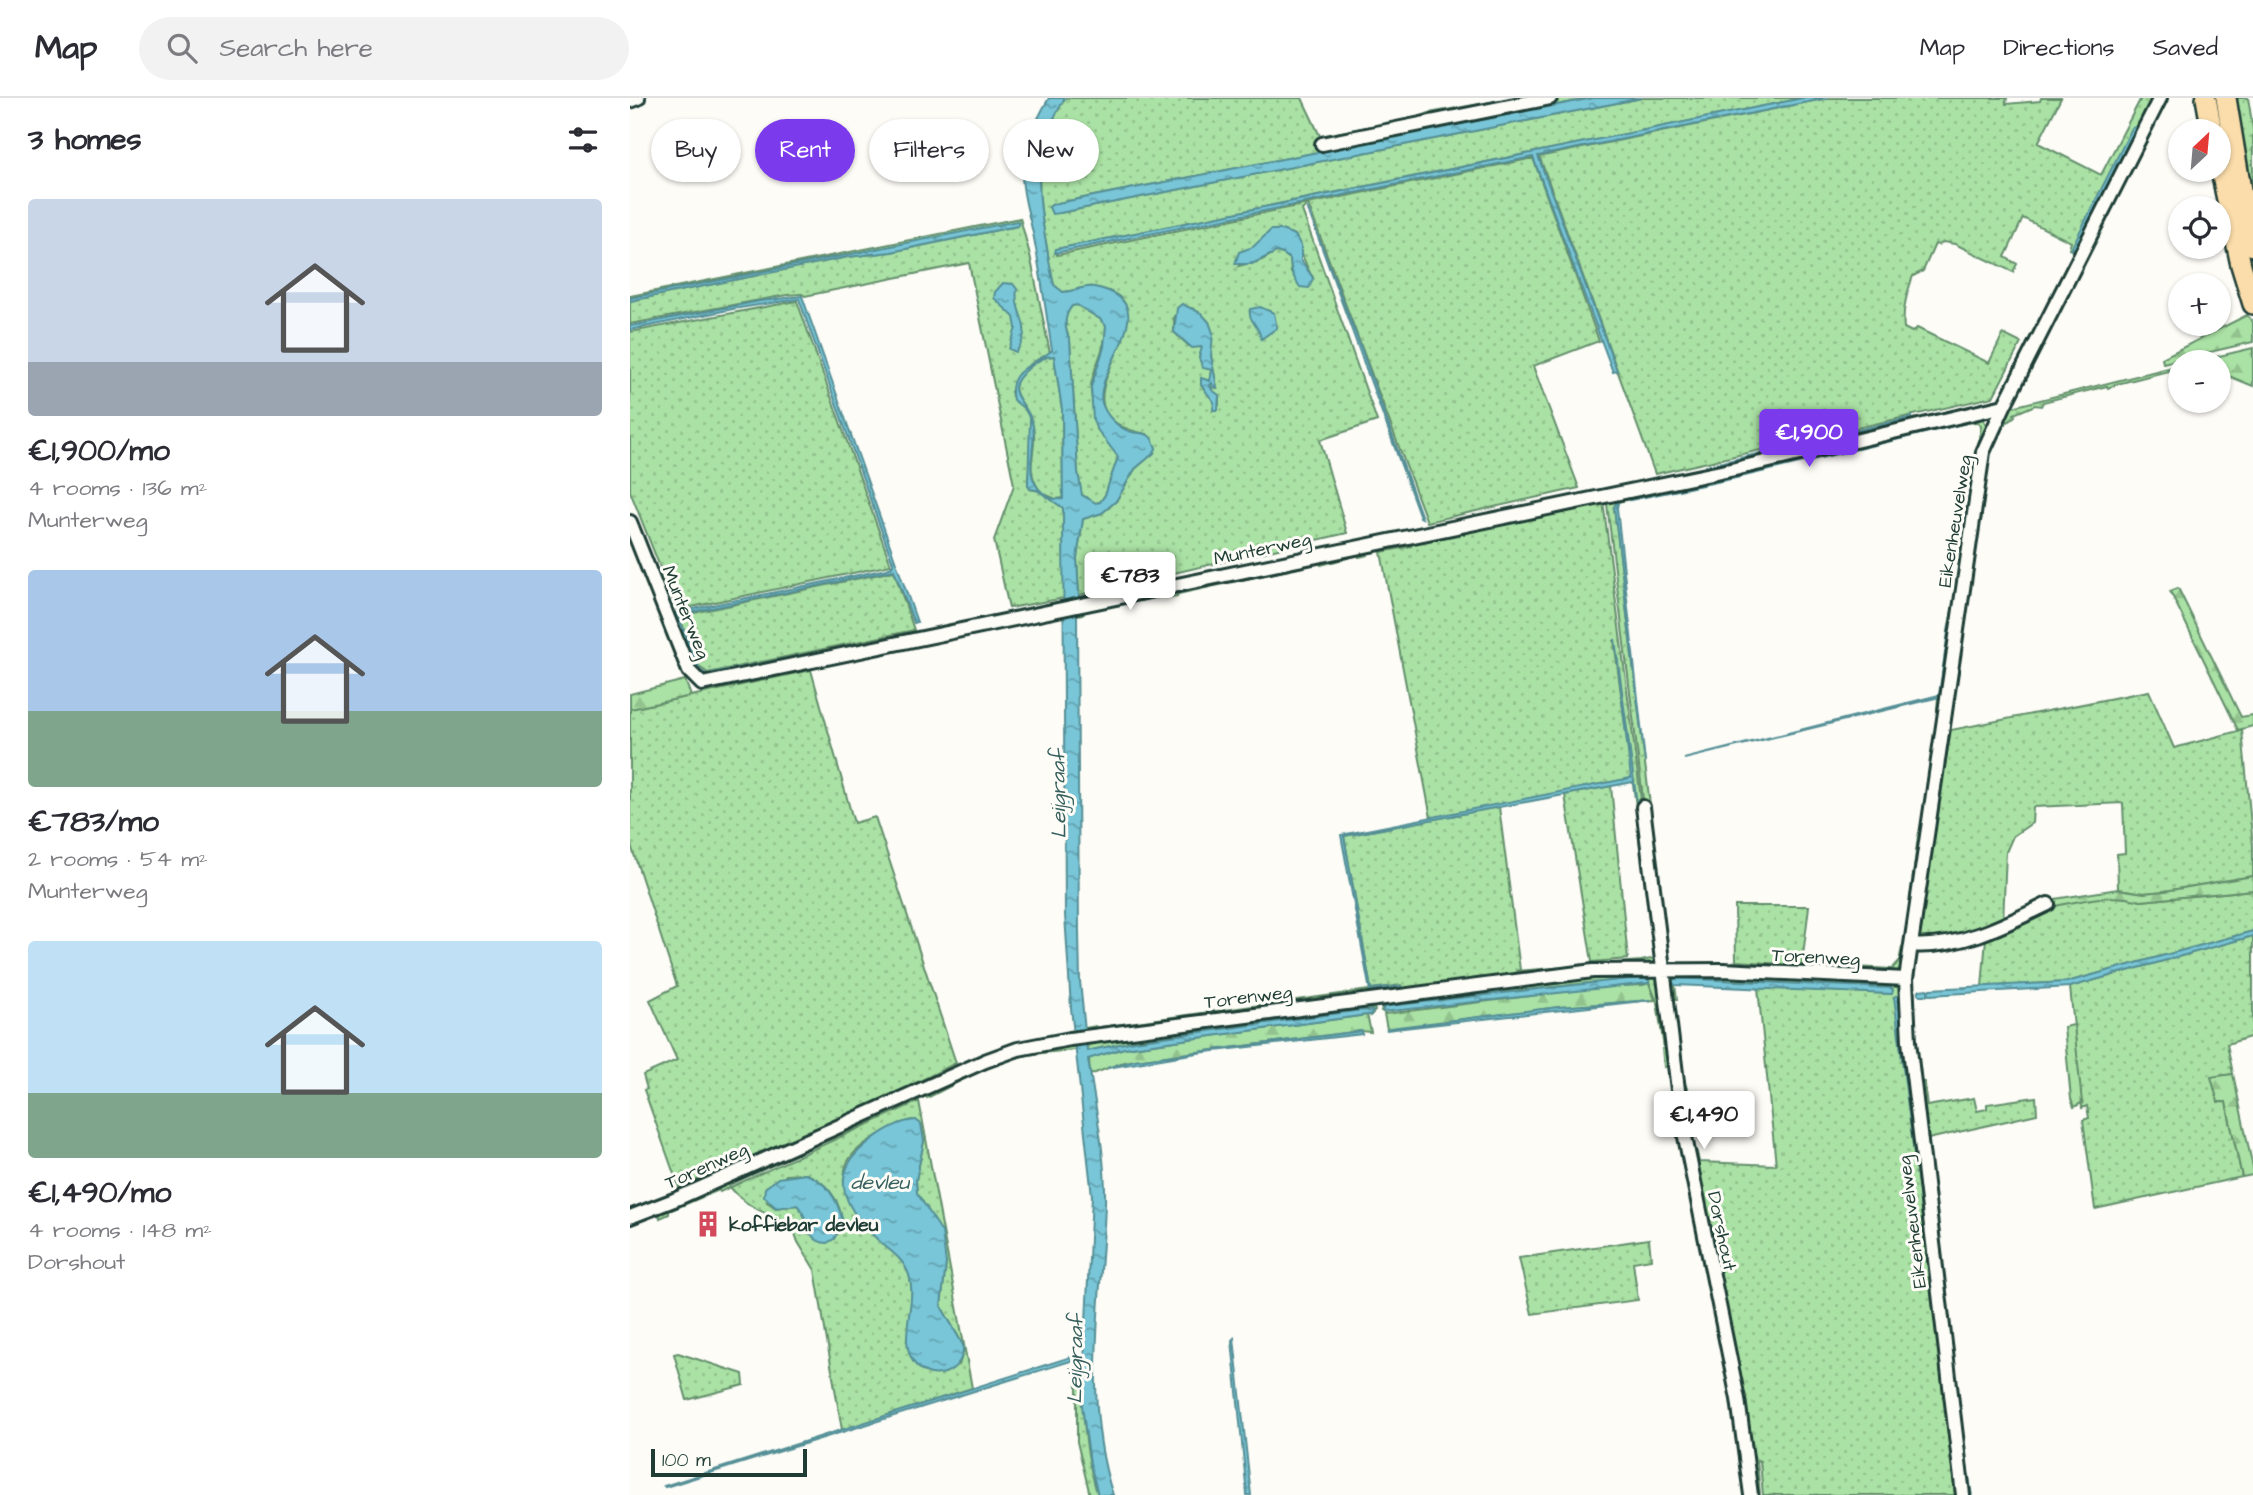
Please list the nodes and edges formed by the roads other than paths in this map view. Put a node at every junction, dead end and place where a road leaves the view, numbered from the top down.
1 (638, 98) edge
2 (1550, 98) edge
3 (2160, 98) edge
4 (2206, 98) edge
5 (2226, 98) edge
6 (630, 101) edge
7 (2210, 119) edge
8 (1322, 144) dead end
9 (2223, 182) edge
10 (2253, 246) edge
11 (2253, 304) edge
12 (2004, 406) junction
13 (630, 522) edge
14 (1643, 807) dead end
15 (2048, 904) dead end
16 (1911, 945) junction
17 (1663, 969) junction
18 (1906, 979) junction
19 (630, 1217) edge
20 (1751, 1495) edge
21 (1963, 1495) edge

1 - 6 street
2 - 8 street
3 - 12 street, Eikenheuvelweg
4 - 7 main road
5 - 10 main road
9 - 11 main road
12 - 13 street, Munterweg
12 - 16 street, Eikenheuvelweg
14 - 17 street, Dorshout
15 - 16 street
16 - 18 street, Eikenheuvelweg
17 - 18 street, Torenweg
17 - 19 street, Torenweg
17 - 20 street, Dorshout
18 - 21 street, Eikenheuvelweg

